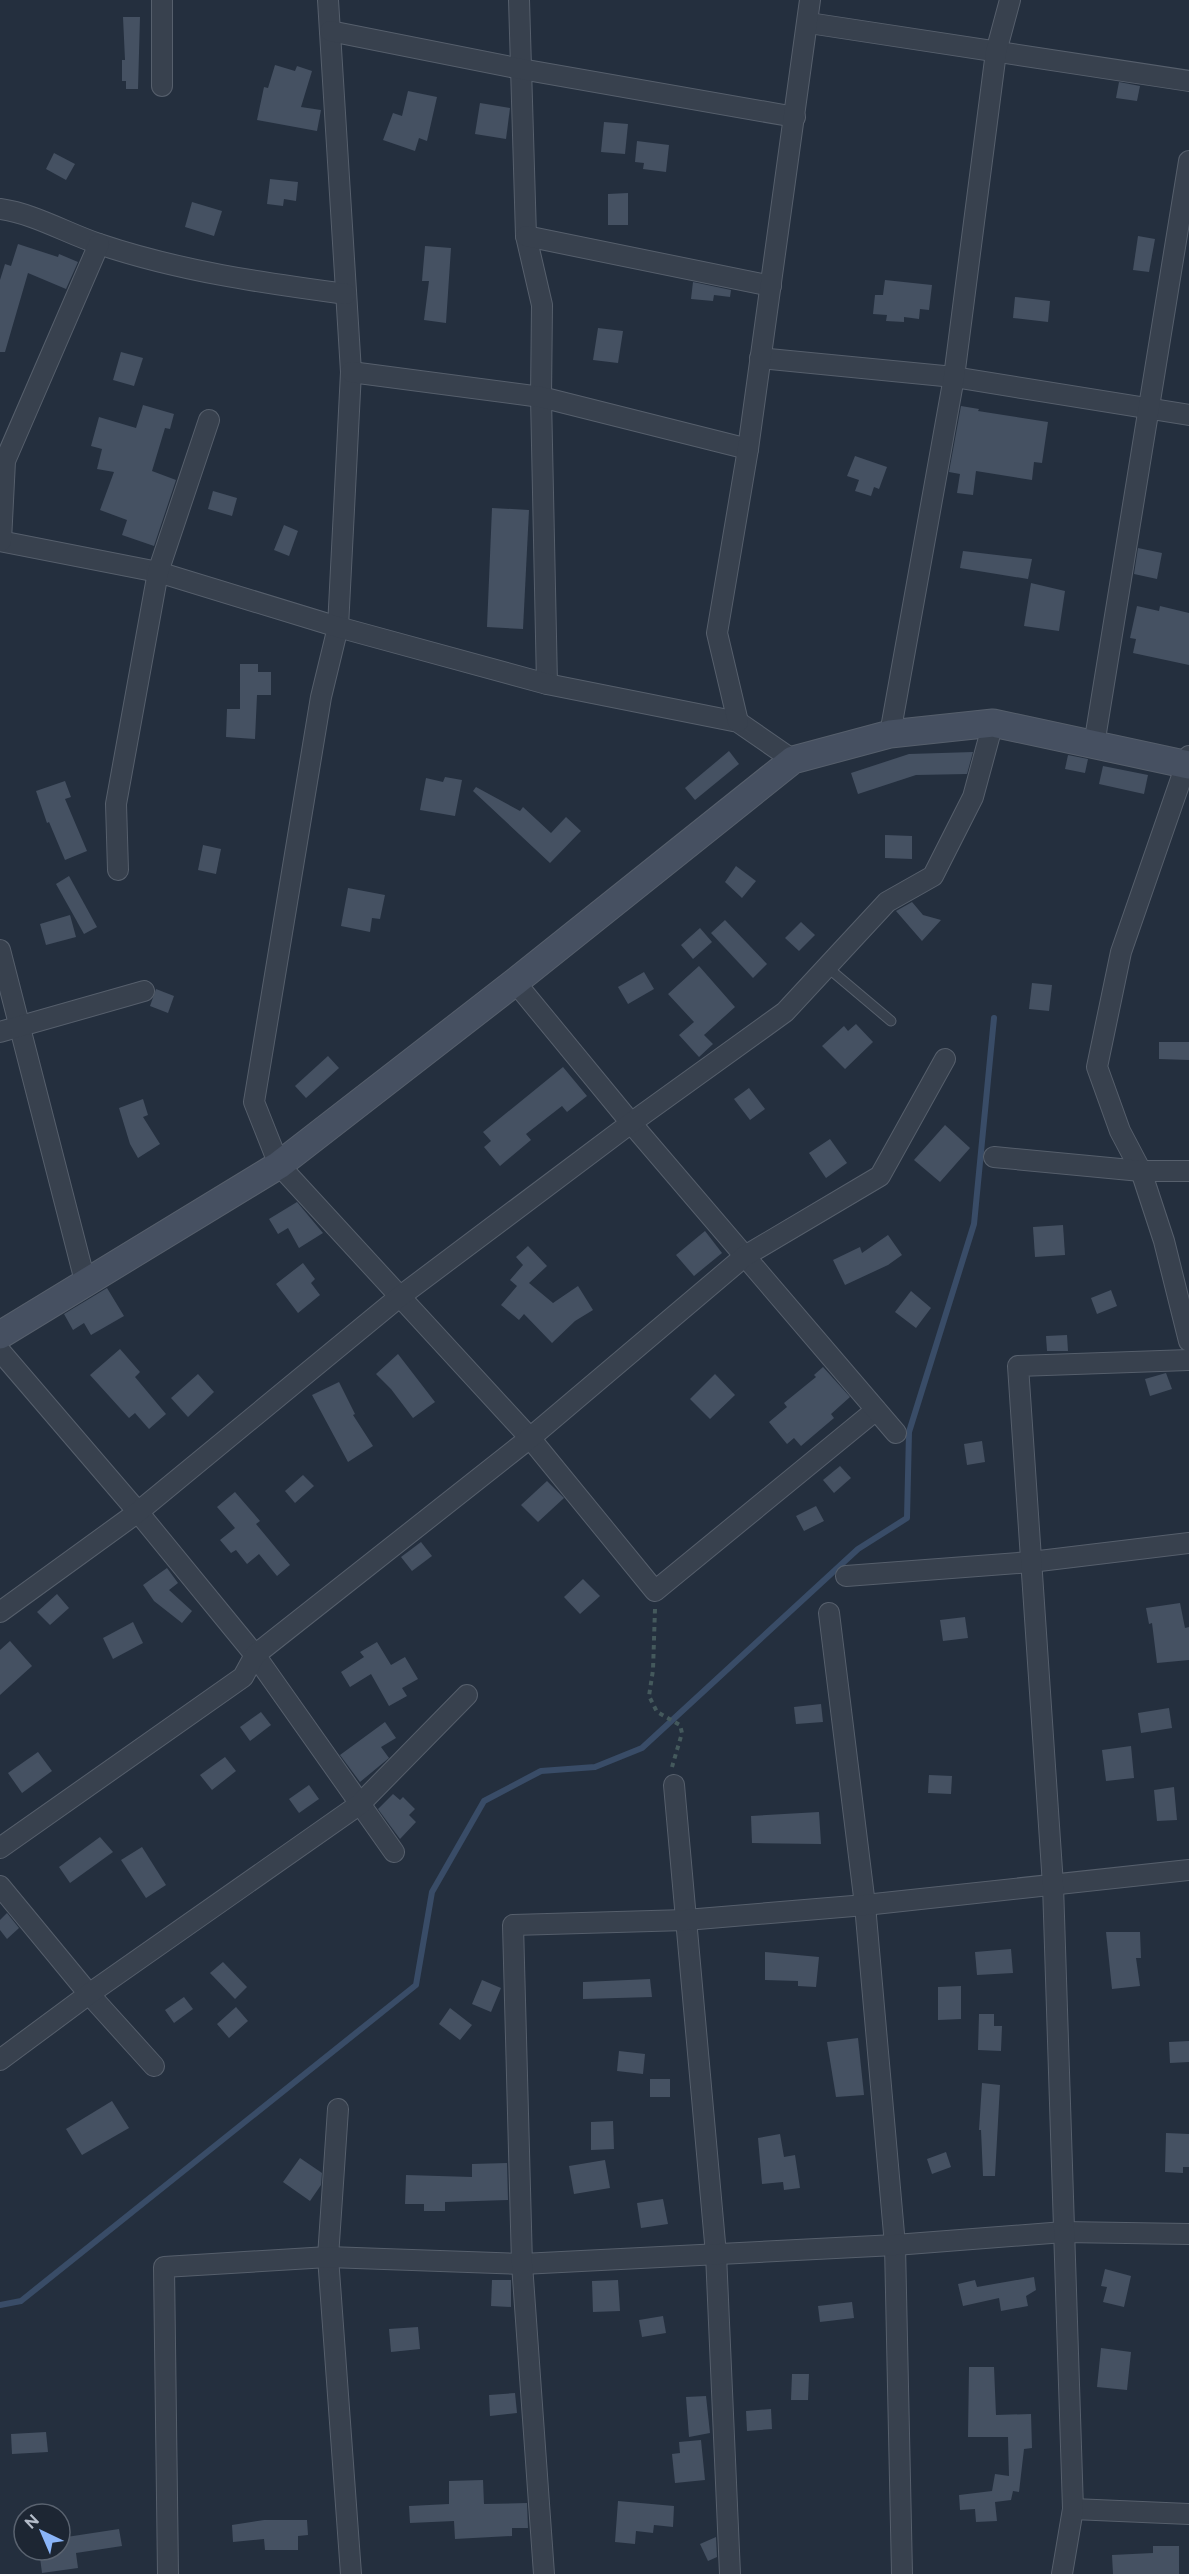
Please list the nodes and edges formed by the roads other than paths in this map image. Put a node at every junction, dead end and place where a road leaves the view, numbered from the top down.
1 (162, 0) edge
2 (328, 0) edge
3 (519, 0) edge
4 (810, 0) edge
5 (1010, 0) edge
6 (808, 22) junction
7 (330, 31) junction
8 (996, 52) junction
9 (521, 69) junction
10 (1189, 81) edge
11 (162, 86) dead end
12 (795, 117) junction
13 (1189, 161) edge
14 (0, 209) edge
15 (526, 236) junction
16 (99, 244) junction
17 (771, 286) junction
18 (346, 294) junction
19 (760, 358) junction
20 (351, 372) junction
21 (954, 377) junction
22 (541, 397) junction
23 (1149, 410) junction
24 (1189, 415) edge
25 (209, 420) dead end
26 (748, 449) junction
27 (1, 541) edge
28 (158, 573) junction
29 (338, 627) junction
30 (547, 684) junction
31 (738, 722) junction
32 (993, 723) junction
33 (890, 734) junction
34 (1094, 745) junction
35 (793, 760) junction
36 (1188, 762) edge
37 (118, 870) dead end
38 (0, 950) edge
39 (827, 967) junction
40 (515, 982) junction
41 (144, 991) dead end
42 (891, 1021) dead end
43 (20, 1028) junction
44 (0, 1032) edge
45 (945, 1059) dead end
46 (631, 1123) junction
47 (994, 1157) dead end
48 (279, 1165) junction
49 (1189, 1170) edge
50 (1142, 1172) junction
51 (745, 1256) junction
52 (85, 1281) junction
53 (398, 1298) junction
54 (0, 1335) edge
55 (1189, 1341) edge
56 (0, 1351) edge
57 (1189, 1360) edge
58 (876, 1410) junction
59 (896, 1433) dead end
60 (530, 1438) junction
61 (138, 1512) junction
62 (1189, 1543) edge
63 (1031, 1563) junction
64 (846, 1576) dead end
65 (0, 1612) edge
66 (829, 1613) dead end
67 (255, 1655) junction
68 (467, 1695) dead end
69 (674, 1785) road end
70 (360, 1804) junction
71 (0, 1848) edge
72 (394, 1852) dead end
73 (1189, 1870) edge
74 (1053, 1885) junction
75 (0, 1886) edge
76 (865, 1905) junction
77 (686, 1920) junction
78 (89, 1994) junction
79 (0, 2060) edge
80 (154, 2067) dead end
81 (338, 2109) dead end
82 (1064, 2232) junction
83 (1189, 2234) edge
84 (895, 2245) junction
85 (716, 2254) junction
86 (328, 2257) junction
87 (522, 2264) junction
88 (1074, 2510) junction
89 (1189, 2514) edge
90 (168, 2574) edge
91 (351, 2574) edge
92 (544, 2574) edge
93 (730, 2574) edge
94 (902, 2574) edge
95 (1062, 2574) edge

1 - 11 street
2 - 7 street
3 - 9 street
4 - 6 street
5 - 8 street
6 - 8 street
6 - 12 street
7 - 9 street
7 - 18 street
8 - 10 street
8 - 21 street
9 - 12 street
9 - 15 street
12 - 17 street
13 - 23 street
14 - 16 street
15 - 17 street
15 - 22 street
16 - 18 street
16 - 27 street
17 - 19 street
18 - 20 street
19 - 21 street
19 - 26 street
20 - 22 street
20 - 29 street
21 - 23 street
21 - 33 street
22 - 26 street
22 - 30 street
23 - 24 street
23 - 34 street
25 - 28 street
26 - 31 street
27 - 28 street
28 - 29 street
28 - 37 street
29 - 30 street
29 - 48 street
30 - 31 street
31 - 35 street
32 - 33 street
32 - 34 street
32 - 39 street
33 - 35 street
34 - 36 street
35 - 40 street
36 - 50 street
38 - 43 street
39 - 42 lane
39 - 46 street
40 - 46 street
40 - 48 street
41 - 43 street
43 - 44 street
43 - 52 street
45 - 51 street
46 - 51 street
46 - 53 street
47 - 50 street
48 - 52 street
48 - 53 street
49 - 50 street
50 - 55 street
51 - 58 street
51 - 60 street
52 - 54 street
53 - 60 street
53 - 61 street
56 - 61 street
57 - 63 street
58 - 59 street
58 - 60 street
60 - 67 street
61 - 65 street
61 - 67 street
62 - 63 street
63 - 64 street
63 - 74 street
66 - 76 street
67 - 70 street
67 - 71 street
68 - 70 street
69 - 77 street
70 - 72 street
70 - 78 street
73 - 74 street
74 - 76 street
74 - 82 street
75 - 78 street
76 - 77 street
76 - 84 street
77 - 85 street
77 - 87 street
78 - 79 street
78 - 80 street
81 - 86 street
82 - 83 street
82 - 84 street
82 - 88 street
84 - 85 street
84 - 94 street
85 - 87 street
85 - 93 street
86 - 87 street
86 - 90 street
86 - 91 street
87 - 92 street
88 - 89 street
88 - 95 street

